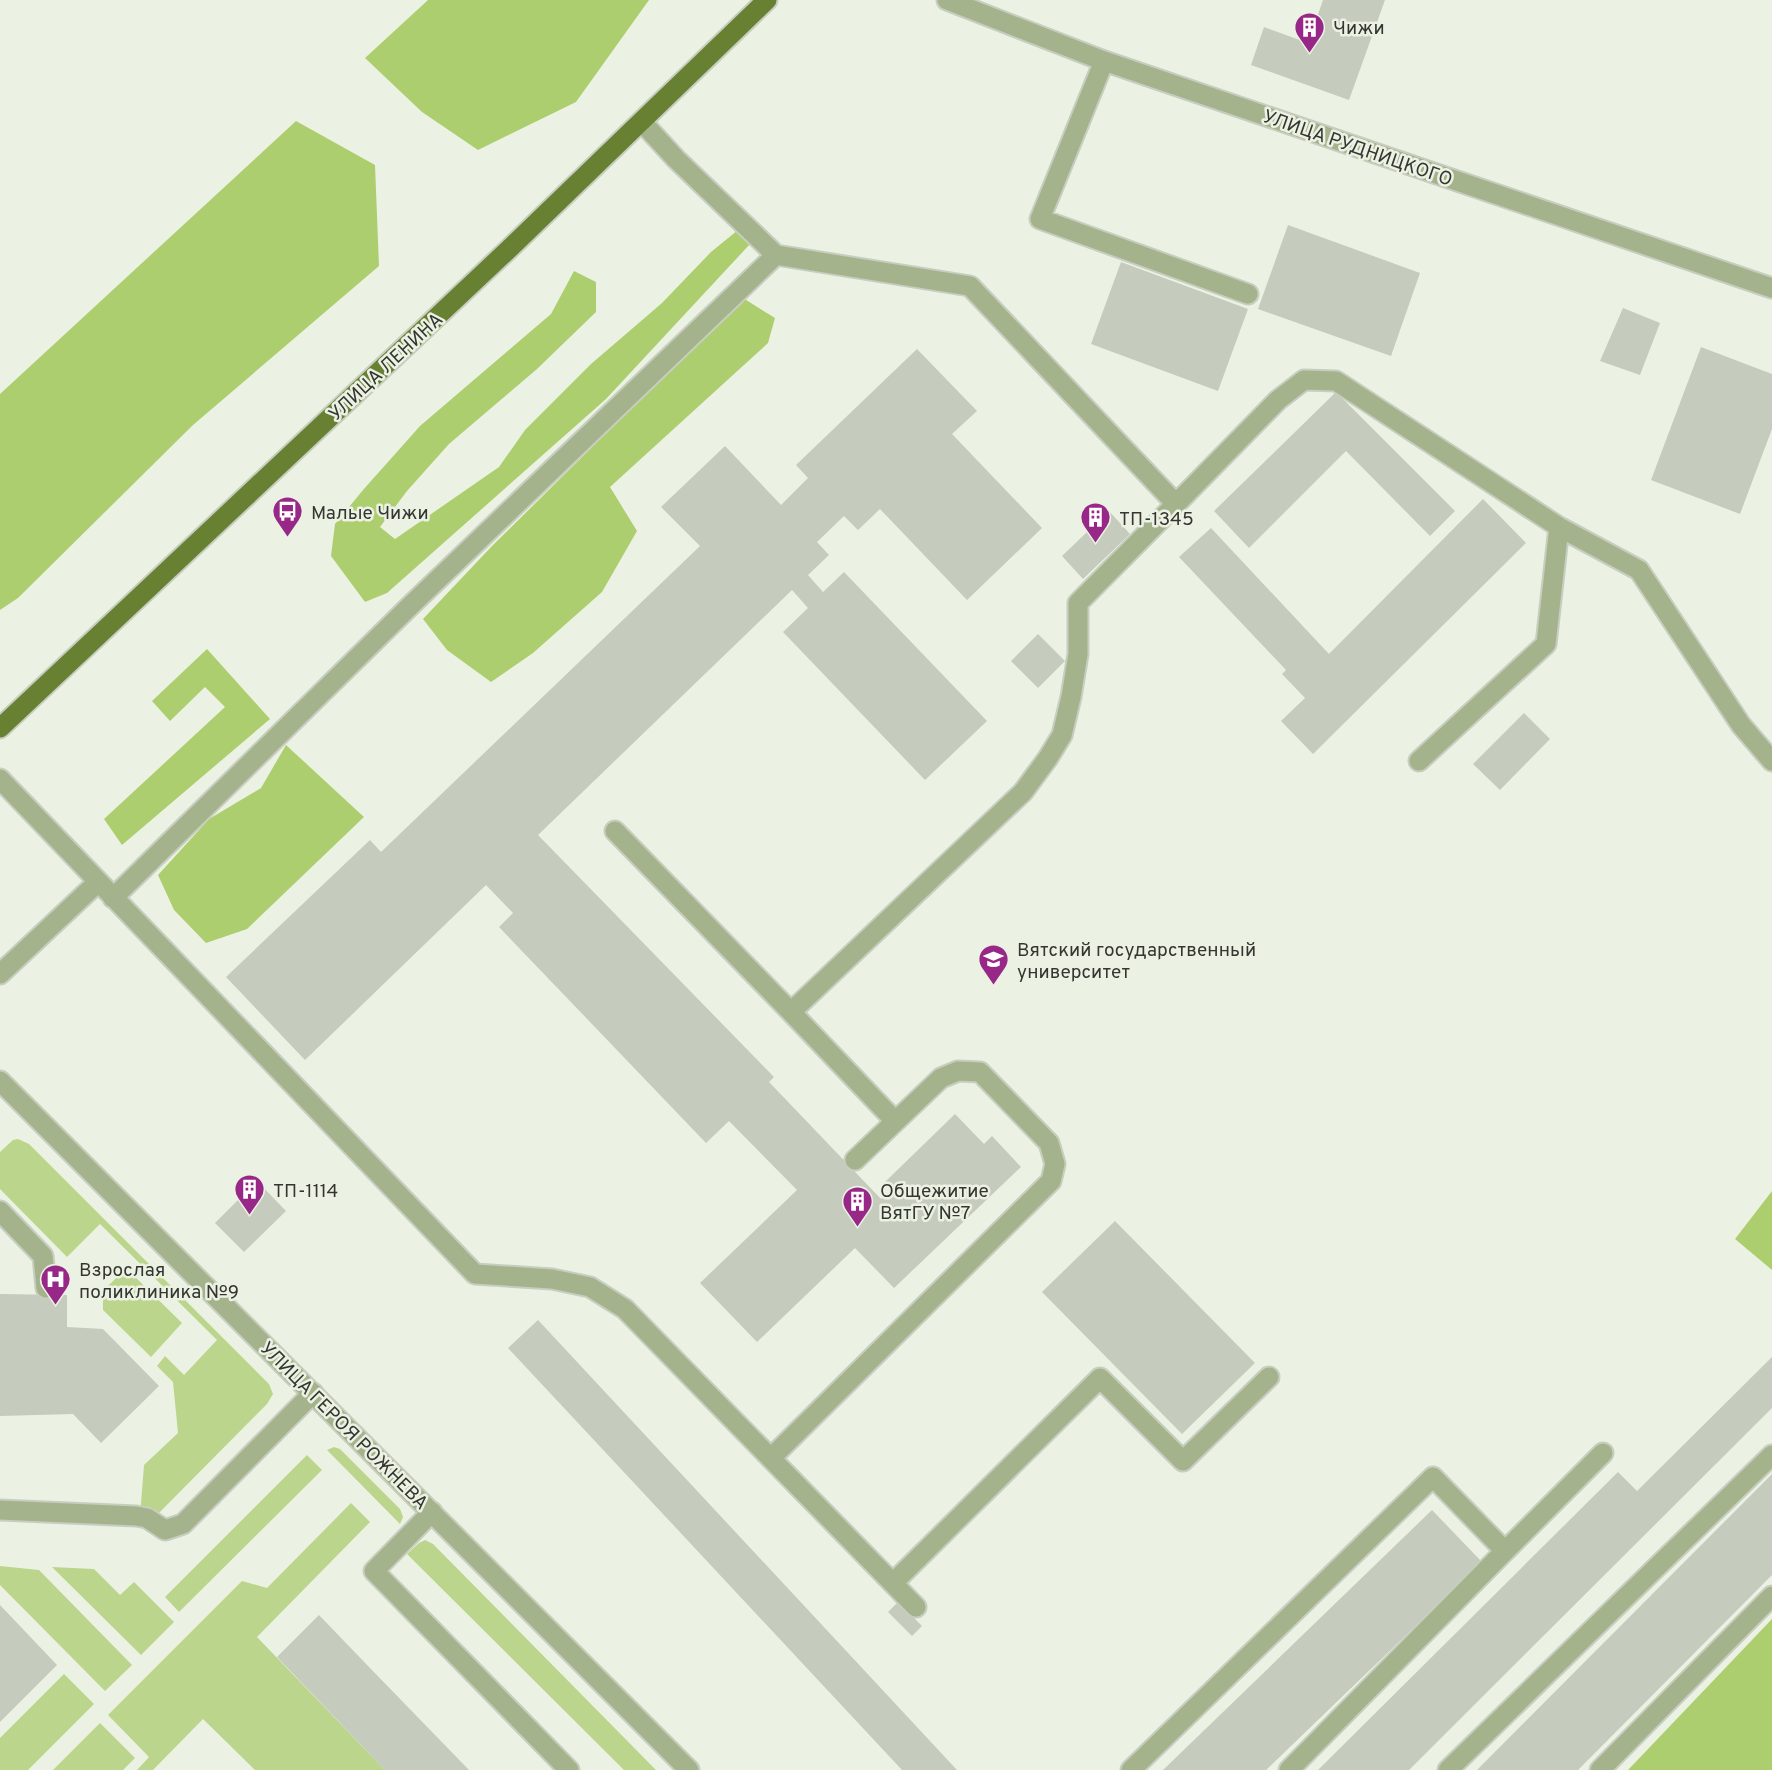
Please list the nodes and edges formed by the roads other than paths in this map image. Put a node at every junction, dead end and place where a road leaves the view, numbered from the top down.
1 (767, 0) edge
2 (947, 0) edge
3 (1104, 61) junction
4 (642, 122) junction
5 (776, 255) junction
6 (1772, 288) edge
7 (1248, 294) dead end
8 (1177, 504) junction
9 (1559, 527) junction
10 (0, 728) edge
11 (1419, 761) dead end
12 (1772, 761) edge
13 (0, 779) edge
14 (615, 831) dead end
15 (98, 882) junction
16 (113, 898) junction
17 (0, 974) edge
18 (791, 1012) junction
19 (0, 1081) edge
20 (895, 1121) junction
21 (855, 1160) dead end
22 (0, 1211) edge
23 (46, 1288) dead end
24 (1269, 1377) dead end
25 (313, 1393) junction
26 (1603, 1453) dead end
27 (1772, 1455) edge
28 (772, 1457) junction
29 (0, 1510) edge
30 (432, 1512) junction
31 (1505, 1551) junction
32 (893, 1583) junction
33 (1772, 1596) edge
34 (916, 1606) dead end
35 (569, 1770) edge
36 (689, 1770) edge
37 (1131, 1770) edge
38 (1289, 1770) edge
39 (1448, 1770) edge
40 (1600, 1770) edge

1 - 4 main road, УЛИЦА ЛЕНИНА
2 - 3 street, УЛИЦА РУДНИЦКОГО
3 - 6 street, УЛИЦА РУДНИЦКОГО
3 - 7 street
4 - 5 street
4 - 10 main road, УЛИЦА ЛЕНИНА
5 - 8 street
5 - 16 street
8 - 9 street
8 - 18 street
9 - 11 street
9 - 12 street
13 - 15 street
14 - 18 street
15 - 16 street
15 - 17 street
16 - 28 street
18 - 20 street
19 - 25 street, УЛИЦА ГЕРОЯ РОЖНЕВА
20 - 21 street
20 - 28 street
22 - 23 street
24 - 32 street
25 - 29 street
25 - 30 street, УЛИЦА ГЕРОЯ РОЖНЕВА
26 - 31 street
27 - 39 street
28 - 32 street
30 - 35 street
30 - 36 street, УЛИЦА ГЕРОЯ РОЖНЕВА
31 - 37 street
31 - 38 street
32 - 34 street
33 - 40 street

